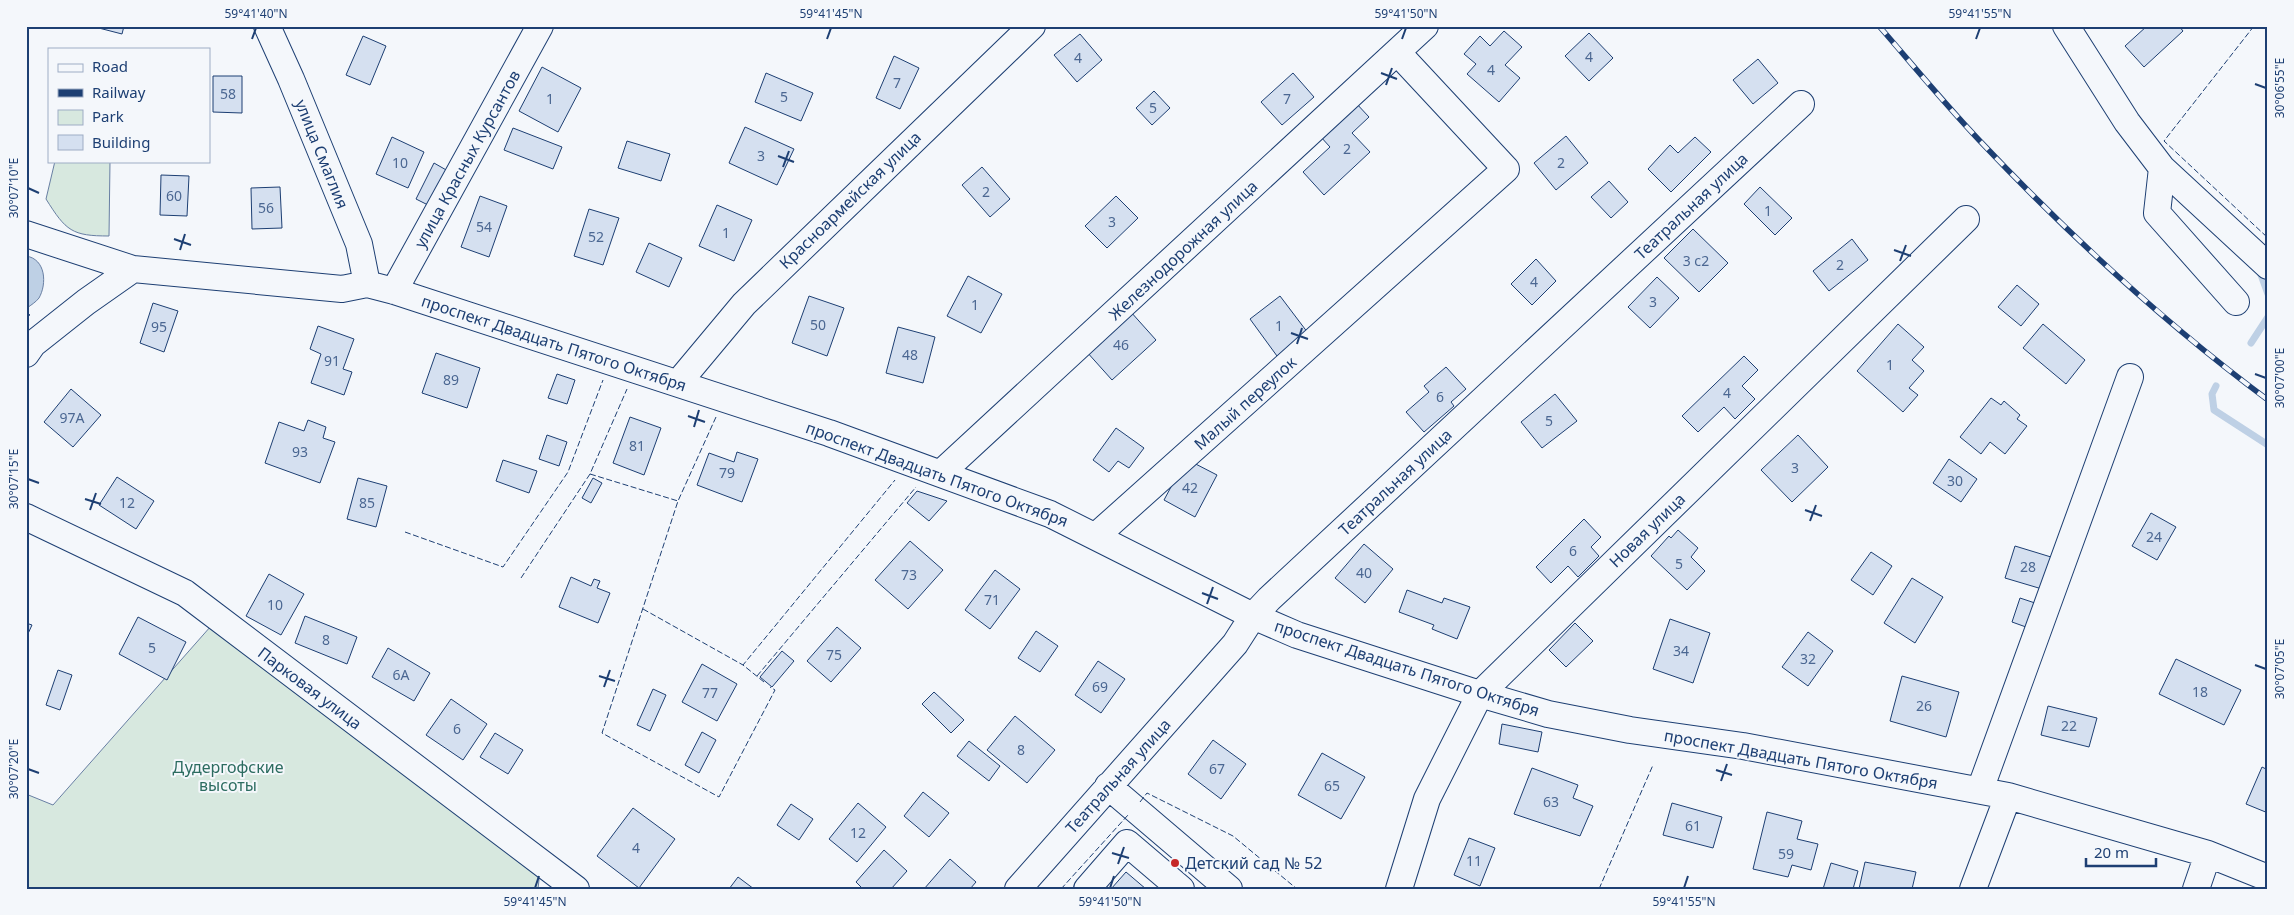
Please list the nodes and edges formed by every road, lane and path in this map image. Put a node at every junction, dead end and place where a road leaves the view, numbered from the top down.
1 (267, 26) edge
2 (540, 26) edge
3 (1032, 26) edge
4 (1425, 26) edge
5 (2066, 26) edge
6 (1397, 52) junction
7 (1801, 104) dead end
8 (2162, 168) junction
9 (1966, 219) dead end
10 (26, 234) edge
11 (2268, 266) edge
12 (133, 269) junction
13 (367, 284) junction
14 (394, 291) junction
15 (2236, 302) dead end
16 (26, 354) edge
17 (2130, 377) dead end
18 (678, 383) junction
19 (940, 474) junction
20 (26, 517) edge
21 (1096, 536) junction
22 (1253, 616) junction
23 (1480, 694) junction
24 (1108, 786) junction
25 (1980, 790) junction
26 (2008, 796) junction
27 (2208, 854) junction
28 (2268, 878) edge
29 (576, 889) edge
30 (1018, 889) edge
31 (1087, 889) edge
32 (1181, 889) edge
33 (1229, 889) edge
34 (1400, 889) edge
35 (1973, 889) edge
36 (2196, 889) edge

1 - 13 street, улица Смаглия
2 - 14 street, улица Красных Курсантов
3 - 18 street, Красноармейская улица
4 - 6 street, Железнодорожная улица
5 - 8 street
6 - 19 street, Железнодорожная улица
6 - 21 street, Малый переулок
7 - 22 street, Театральная улица
8 - 11 street
8 - 15 street
9 - 23 street, Новая улица
10 - 12 street, проспект Двадцать Пятого Октября
12 - 13 street, проспект Двадцать Пятого Октября
12 - 16 street
13 - 14 street, проспект Двадцать Пятого Октября
14 - 18 street, проспект Двадцать Пятого Октября
17 - 25 street
18 - 19 street, проспект Двадцать Пятого Октября
19 - 21 street, проспект Двадцать Пятого Октября
20 - 29 street, Парковая улица
21 - 22 street, проспект Двадцать Пятого Октября
22 - 23 street, проспект Двадцать Пятого Октября
22 - 24 street, Театральная улица
23 - 25 street, проспект Двадцать Пятого Октября
23 - 34 street, Новая улица
24 - 30 street, Театральная улица
24 - 33 street
25 - 26 street, проспект Двадцать Пятого Октября
26 - 27 street, проспект Двадцать Пятого Октября
26 - 35 street
27 - 28 street, проспект Двадцать Пятого Октября
27 - 36 street
31 - 32 street

